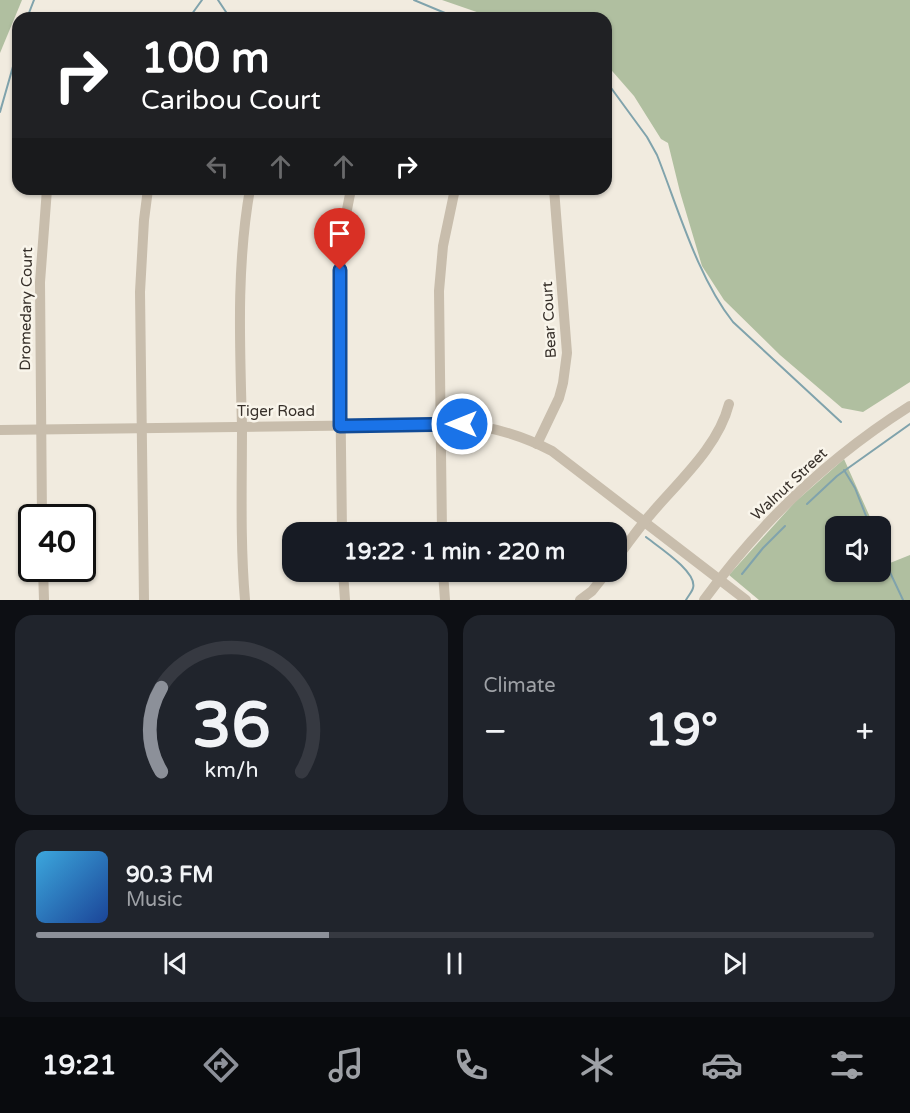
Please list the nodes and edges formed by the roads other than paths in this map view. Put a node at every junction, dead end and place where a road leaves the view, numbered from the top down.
1 (47, 195) edge
2 (147, 195) edge
3 (249, 195) edge
4 (350, 195) edge
5 (454, 195) edge
6 (554, 195) edge
7 (729, 404) dead end
8 (910, 406) edge
9 (440, 425) junction
10 (340, 426) junction
11 (242, 427) junction
12 (141, 428) junction
13 (41, 429) junction
14 (0, 430) edge
15 (537, 444) junction
16 (42, 504) edge
17 (645, 521) junction
18 (342, 522) edge
19 (442, 522) edge
20 (627, 545) edge
21 (719, 579) junction
22 (43, 582) edge
23 (344, 582) edge
24 (444, 582) edge
25 (599, 582) edge
26 (44, 600) edge
27 (144, 600) edge
28 (245, 600) edge
29 (345, 600) edge
30 (445, 600) edge
31 (580, 600) edge
32 (704, 600) edge
33 (746, 600) edge

1 - 13 street, Dromedary Court
2 - 12 street
3 - 11 street
4 - 10 street
5 - 9 street
6 - 15 street, Bear Court
7 - 17 street
8 - 21 street, Walnut Street
9 - 10 street, Tiger Road
9 - 15 street, Tiger Road
9 - 19 street
10 - 11 street, Tiger Road
10 - 18 street
11 - 12 street, Tiger Road
11 - 28 street
12 - 13 street, Tiger Road
12 - 27 street
13 - 14 street, Tiger Road
13 - 16 street, Dromedary Court
15 - 17 street, Tiger Road
17 - 20 street
17 - 21 street, Tiger Road
21 - 32 street, Walnut Street
21 - 33 street, Tiger Road
22 - 26 street
23 - 29 street
24 - 30 street
25 - 31 street

